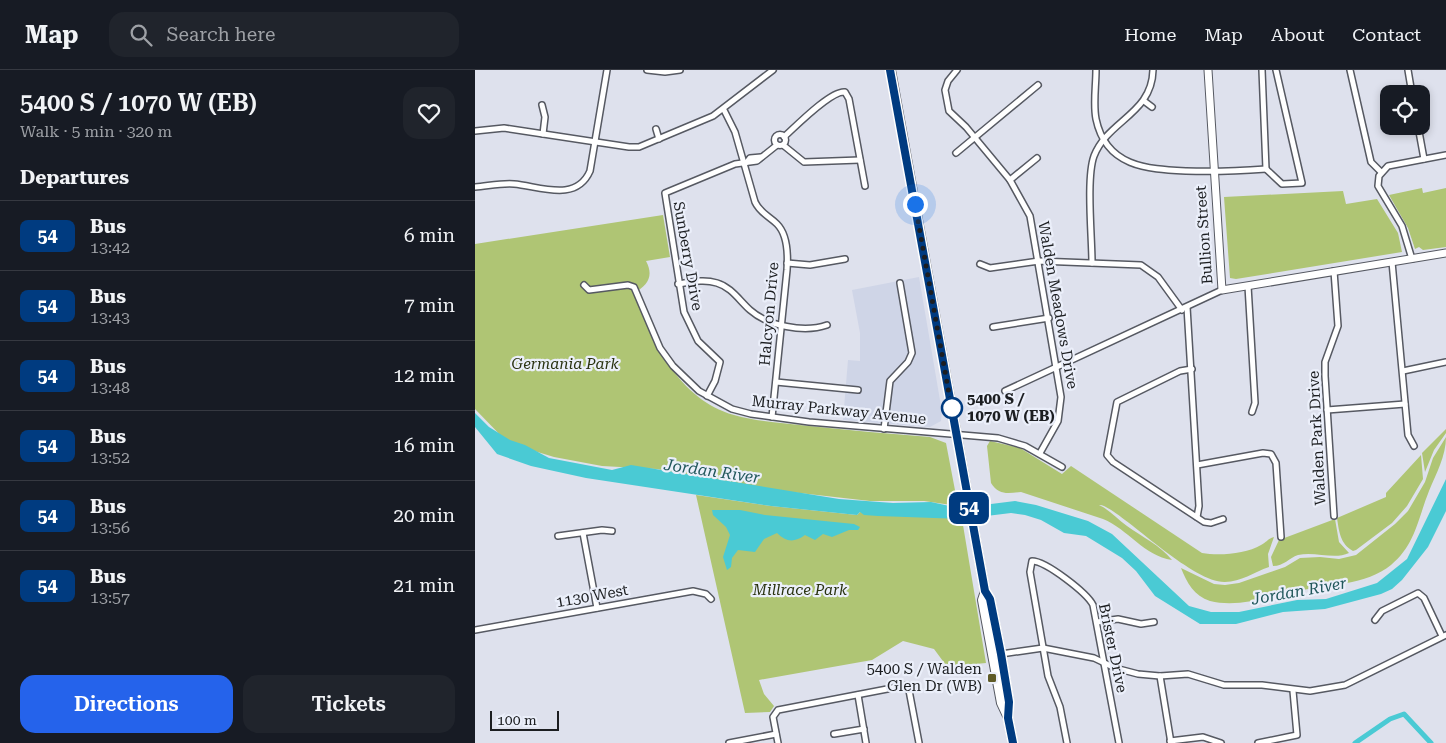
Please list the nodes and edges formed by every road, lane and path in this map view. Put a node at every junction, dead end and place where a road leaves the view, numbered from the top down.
1 (607, 70) edge
2 (647, 70) edge
3 (680, 70) edge
4 (773, 70) edge
5 (891, 70) edge
6 (957, 70) edge
7 (1096, 70) edge
8 (1153, 70) edge
9 (1208, 70) edge
10 (1262, 70) edge
11 (1276, 70) edge
12 (1350, 70) edge
13 (1408, 70) edge
14 (1038, 85) dead end
15 (1410, 85) edge
16 (1144, 101) junction
17 (542, 105) dead end
18 (1152, 107) dead end
19 (723, 110) junction
20 (656, 129) dead end
21 (475, 131) edge
22 (543, 134) junction
23 (1420, 135) edge
24 (784, 137) junction
25 (659, 138) junction
26 (975, 138) junction
27 (1105, 140) junction
28 (595, 142) junction
29 (780, 145) junction
30 (956, 153) dead end
31 (1446, 155) edge
32 (1037, 158) dead end
33 (1424, 159) junction
34 (860, 160) junction
35 (745, 162) junction
36 (1266, 170) junction
37 (1214, 172) junction
38 (1381, 172) junction
39 (1010, 180) junction
40 (865, 186) dead end
41 (475, 188) edge
42 (1446, 253) edge
43 (845, 259) dead end
44 (1412, 259) junction
45 (1039, 261) junction
46 (1392, 262) junction
47 (1092, 263) junction
48 (787, 264) junction
49 (980, 264) dead end
50 (1334, 271) junction
51 (900, 283) dead end
52 (678, 284) junction
53 (584, 285) dead end
54 (1248, 286) junction
55 (1221, 290) junction
56 (1184, 308) junction
57 (1049, 318) junction
58 (781, 324) junction
59 (827, 325) dead end
60 (993, 327) dead end
61 (1446, 362) edge
62 (1058, 368) junction
63 (1192, 369) junction
64 (1403, 371) junction
65 (776, 382) junction
66 (858, 390) dead end
67 (1005, 391) dead end
68 (707, 396) junction
69 (1405, 404) junction
70 (1327, 410) junction
71 (1252, 412) dead end
72 (772, 417) junction
73 (885, 429) junction
74 (956, 435) junction
75 (1414, 446) dead end
76 (1040, 454) junction
77 (1197, 465) junction
78 (1062, 467) dead end
79 (1334, 516) dead end
80 (1197, 517) junction
81 (1223, 519) dead end
82 (612, 531) dead end
83 (583, 533) junction
84 (558, 536) dead end
85 (1281, 537) dead end
86 (985, 591) junction
87 (711, 600) dead end
88 (597, 608) junction
89 (1375, 620) dead end
90 (1097, 622) junction
91 (1154, 622) dead end
92 (475, 630) edge
93 (1444, 636) edge
94 (1043, 648) junction
95 (1001, 654) junction
96 (1105, 662) junction
97 (1160, 676) junction
98 (1293, 691) junction
99 (858, 695) junction
100 (1008, 718) junction
101 (864, 729) junction
102 (776, 734) junction
103 (834, 734) dead end
104 (1171, 742) edge
105 (729, 743) edge
106 (778, 743) edge
107 (867, 743) edge
108 (919, 743) edge
109 (1013, 743) edge
110 (1067, 743) edge
111 (1119, 743) edge
112 (1221, 743) edge
113 (1258, 743) edge

1 - 28 street
2 - 3 street
4 - 19 street
5 - 74 main road
6 - 26 street, Walden Meadows Drive
7 - 27 street
8 - 16 street
9 - 37 street, Bullion Street
10 - 36 street
11 - 36 street
12 - 38 street
13 - 15 street
14 - 26 street
16 - 18 street
16 - 27 street
17 - 22 street
19 - 25 street
19 - 35 street, Halcyon Drive
20 - 25 street
21 - 22 street
22 - 28 street
23 - 33 street
24 - 29 street
24 - 29 street
24 - 34 street
25 - 28 street
26 - 30 street
26 - 39 street, Walden Meadows Drive
27 - 37 street
27 - 47 street
28 - 41 street
29 - 34 street
29 - 35 street
31 - 33 street
32 - 39 street
33 - 38 street
34 - 40 street
35 - 48 street, Halcyon Drive
35 - 52 street, Sunberry Drive
36 - 37 street
37 - 55 street, Bullion Street
38 - 44 street
39 - 45 street, Walden Meadows Drive
42 - 44 street, Bullion Street
43 - 48 street
44 - 46 street, Bullion Street
45 - 47 street
45 - 49 street
45 - 57 street, Walden Meadows Drive
46 - 50 street, Bullion Street
46 - 64 street
47 - 56 street
48 - 58 street, Halcyon Drive
50 - 54 street, Bullion Street
50 - 70 street, Walden Park Drive
51 - 73 street
52 - 58 street
52 - 68 street, Sunberry Drive
53 - 68 street, Murray Parkway Avenue
54 - 55 street, Bullion Street
54 - 71 street
55 - 56 street
56 - 62 street
56 - 63 street
57 - 60 street
57 - 62 street, Walden Meadows Drive
58 - 59 street
58 - 65 street, Halcyon Drive
61 - 64 street
62 - 67 street
62 - 76 street, Walden Meadows Drive
63 - 77 street
63 - 80 street
64 - 69 street
65 - 66 street
65 - 72 street, Halcyon Drive
68 - 72 street, Murray Parkway Avenue
69 - 70 street
69 - 75 street
70 - 79 street, Walden Park Drive
72 - 73 street, Murray Parkway Avenue
73 - 74 street, Murray Parkway Avenue
74 - 76 street, Murray Parkway Avenue
74 - 86 main road
76 - 78 street, Murray Parkway Avenue
77 - 80 street
77 - 85 street
80 - 81 street
82 - 83 street
83 - 84 street
83 - 88 street
86 - 95 main road
86 - 100 main road
87 - 88 street, 1130 West
88 - 92 street, 1130 West
89 - 93 street
90 - 91 street
90 - 94 street, Brister Drive
90 - 96 street, Brister Drive
93 - 98 street
94 - 95 street
94 - 96 street
94 - 110 street
95 - 100 main road
96 - 97 street
96 - 111 street, Brister Drive
97 - 98 street
97 - 104 street
98 - 113 street
99 - 101 street
99 - 102 street
99 - 108 street
100 - 109 main road
101 - 103 street
101 - 107 street
102 - 105 street
102 - 106 street
104 - 112 street

